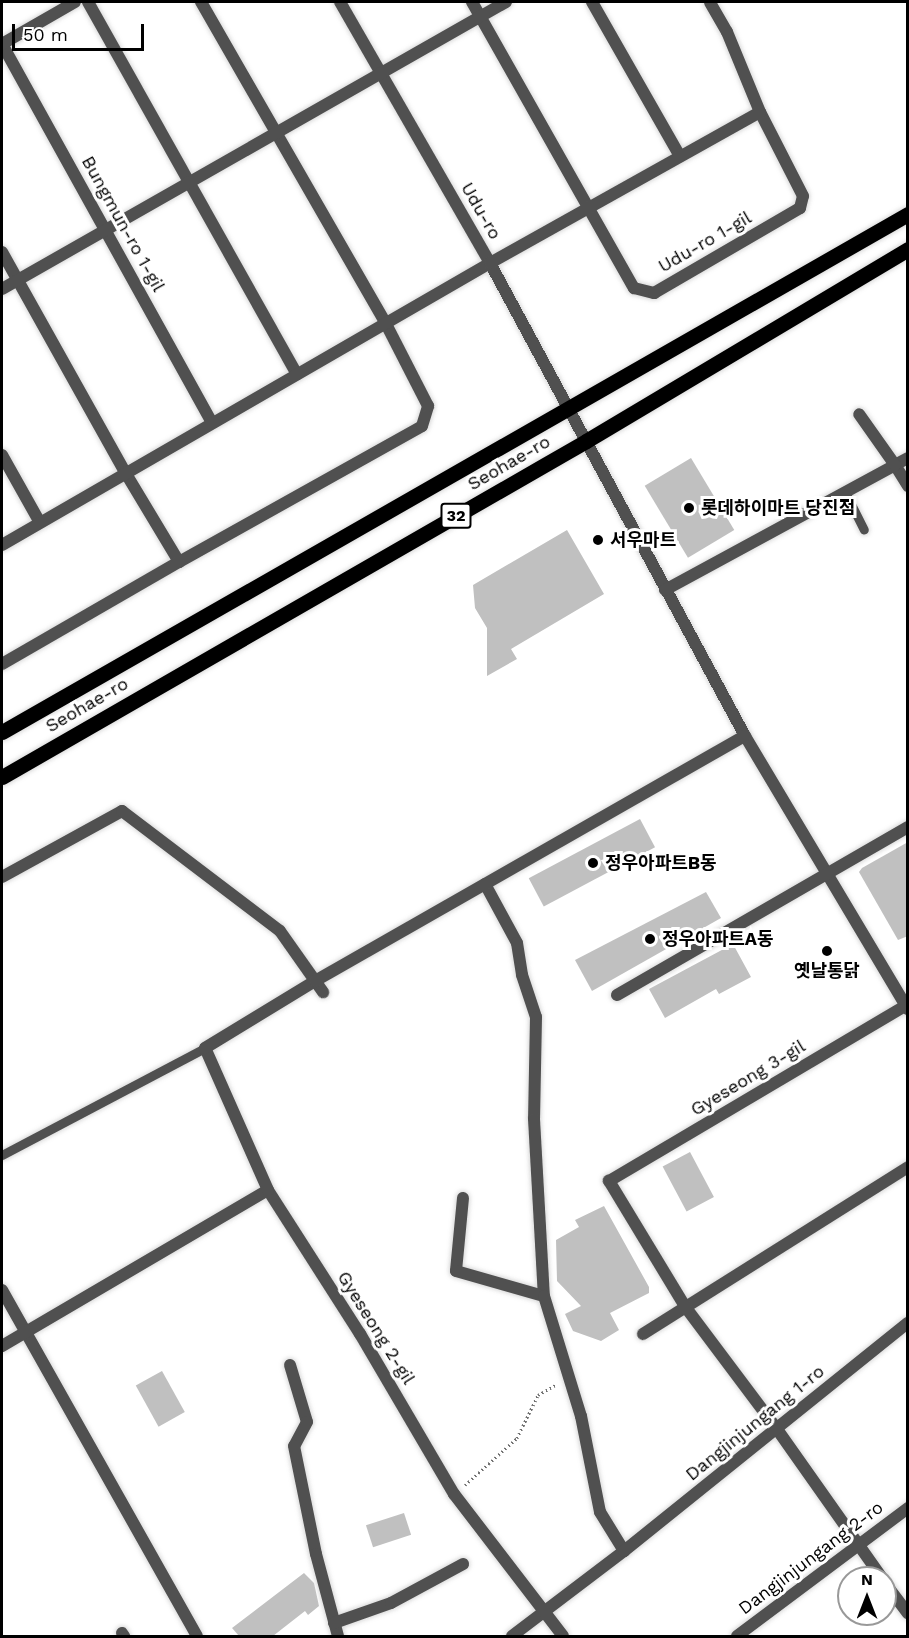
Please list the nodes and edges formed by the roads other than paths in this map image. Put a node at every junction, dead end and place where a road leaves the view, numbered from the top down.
1 (75, 2) edge
2 (88, 2) edge
3 (201, 2) edge
4 (340, 2) edge
5 (472, 2) edge
6 (506, 2) edge
7 (592, 2) edge
8 (710, 2) edge
9 (481, 16) junction
10 (2, 44) edge
11 (380, 72) junction
12 (760, 112) junction
13 (275, 133) junction
14 (680, 156) junction
15 (191, 181) junction
16 (589, 207) junction
17 (908, 214) edge
18 (106, 230) junction
19 (908, 249) edge
20 (2, 252) edge
21 (490, 263) junction
22 (18, 280) junction
23 (2, 289) edge
24 (385, 323) junction
25 (297, 374) junction
26 (568, 409) junction
27 (859, 414) dead end
28 (212, 423) junction
29 (586, 441) junction
30 (2, 455) edge
31 (908, 458) edge
32 (895, 465) junction
33 (125, 472) junction
34 (908, 486) edge
35 (845, 492) junction
36 (39, 521) junction
37 (864, 530) dead end
38 (2, 545) edge
39 (179, 562) junction
40 (665, 590) junction
41 (3, 659) edge
42 (2, 732) edge
43 (745, 736) junction
44 (2, 777) edge
45 (908, 827) edge
46 (825, 874) junction
47 (2, 877) edge
48 (485, 884) junction
49 (315, 981) junction
50 (323, 992) dead end
51 (617, 995) dead end
52 (907, 1006) edge
53 (205, 1048) junction
54 (2, 1155) edge
55 (908, 1167) edge
56 (268, 1190) junction
57 (463, 1198) dead end
58 (2, 1290) edge
59 (544, 1296) junction
60 (686, 1308) junction
61 (908, 1323) edge
62 (26, 1332) junction
63 (644, 1334) dead end
64 (2, 1346) edge
65 (290, 1365) dead end
66 (777, 1429) junction
67 (908, 1508) edge
68 (858, 1546) junction
69 (624, 1551) junction
70 (463, 1564) dead end
71 (873, 1566) edge
72 (897, 1599) edge
73 (544, 1611) junction
74 (908, 1613) edge
75 (334, 1623) junction
76 (197, 1636) edge
77 (338, 1636) edge
78 (512, 1636) edge
79 (562, 1636) edge
80 (737, 1636) edge

1 - 10 street
2 - 15 street
3 - 13 street
4 - 11 street, Udu-ro
5 - 9 street, Udu-ro 1-gil
6 - 9 street
7 - 14 street
8 - 12 street
9 - 11 street
9 - 16 street, Udu-ro 1-gil
10 - 18 street, Bungmun-ro 1-gil
11 - 13 street
11 - 21 street, Udu-ro
12 - 14 street
12 - 16 street, Udu-ro 1-gil
13 - 15 street
13 - 24 street
14 - 16 street
15 - 18 street
15 - 25 street
16 - 21 street
17 - 26 main road, Seohae-ro
18 - 22 street
18 - 28 street, Bungmun-ro 1-gil
19 - 29 main road, Seohae-ro / 32
20 - 22 street
21 - 24 street
21 - 26 street, Udu-ro
22 - 23 street
22 - 33 street
24 - 25 street
24 - 39 street
25 - 28 street
26 - 29 street, Udu-ro
26 - 42 main road, Seohae-ro
27 - 32 street
28 - 33 street
29 - 40 street, Gyeseong 3-gil
29 - 44 main road, Seohae-ro / 32
30 - 36 street
31 - 32 street
32 - 34 street
32 - 35 street
33 - 36 street
33 - 39 street
35 - 37 lane
35 - 40 street
36 - 38 street
39 - 41 street
40 - 43 street, Gyeseong 3-gil
43 - 46 street, Gyeseong 3-gil
43 - 48 street
45 - 46 street
46 - 51 street
46 - 52 street, Gyeseong 3-gil
47 - 49 street
48 - 49 street
48 - 59 street
49 - 50 street
49 - 53 street
52 - 60 street, Gyeseong 3-gil
53 - 54 lane
53 - 56 street, Gyeseong 2-gil
55 - 60 street
56 - 62 street
56 - 73 street, Gyeseong 2-gil
57 - 59 street
58 - 62 street
59 - 69 street
60 - 63 street
60 - 66 street
61 - 66 street, Dangjinjungang 1-ro
62 - 64 street
62 - 76 street
65 - 75 street
66 - 68 street
66 - 69 street, Dangjinjungang 1-ro
67 - 68 street, Dangjinjungang 2-ro
68 - 71 street
68 - 80 street, Dangjinjungang 2-ro
69 - 73 street, Dangjinjungang 1-ro
70 - 75 street
72 - 74 street
73 - 78 street, Dangjinjungang 1-ro
73 - 79 street
75 - 77 street

